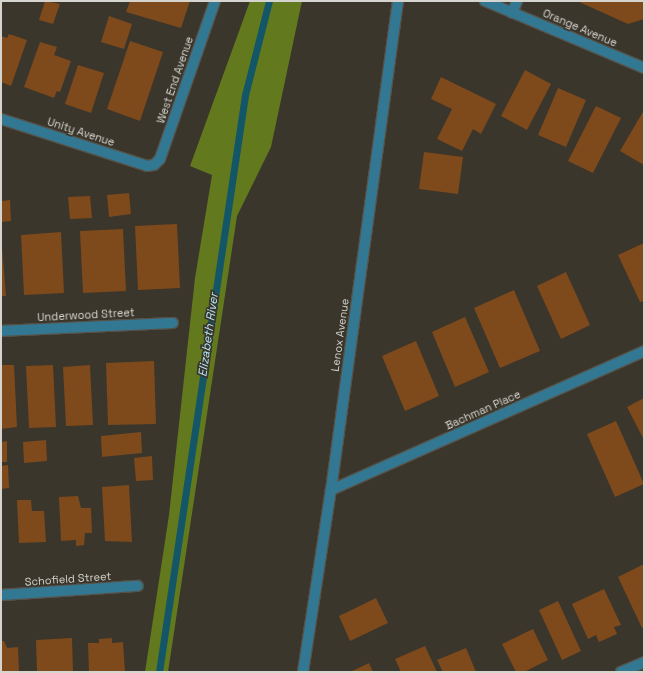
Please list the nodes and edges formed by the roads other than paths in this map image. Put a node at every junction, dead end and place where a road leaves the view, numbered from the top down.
1 (215, 1) edge
2 (398, 1) edge
3 (485, 1) edge
4 (517, 1) edge
5 (512, 13) junction
6 (644, 68) edge
7 (1, 119) edge
8 (154, 165) joint
9 (173, 322) dead end
10 (1, 332) edge
11 (644, 351) edge
12 (331, 490) junction
13 (138, 586) dead end
14 (1, 596) edge
15 (644, 662) edge
16 (303, 672) edge
17 (621, 672) edge

1 - 8 street, West End Avenue
2 - 12 street, Lenox Avenue
3 - 5 street, Orange Avenue
4 - 5 street
5 - 6 street, Orange Avenue
7 - 8 street, Unity Avenue
9 - 10 street, Underwood Street
11 - 12 street, Bachman Place
12 - 16 street, Lenox Avenue
13 - 14 street, Schofield Street
15 - 17 street

